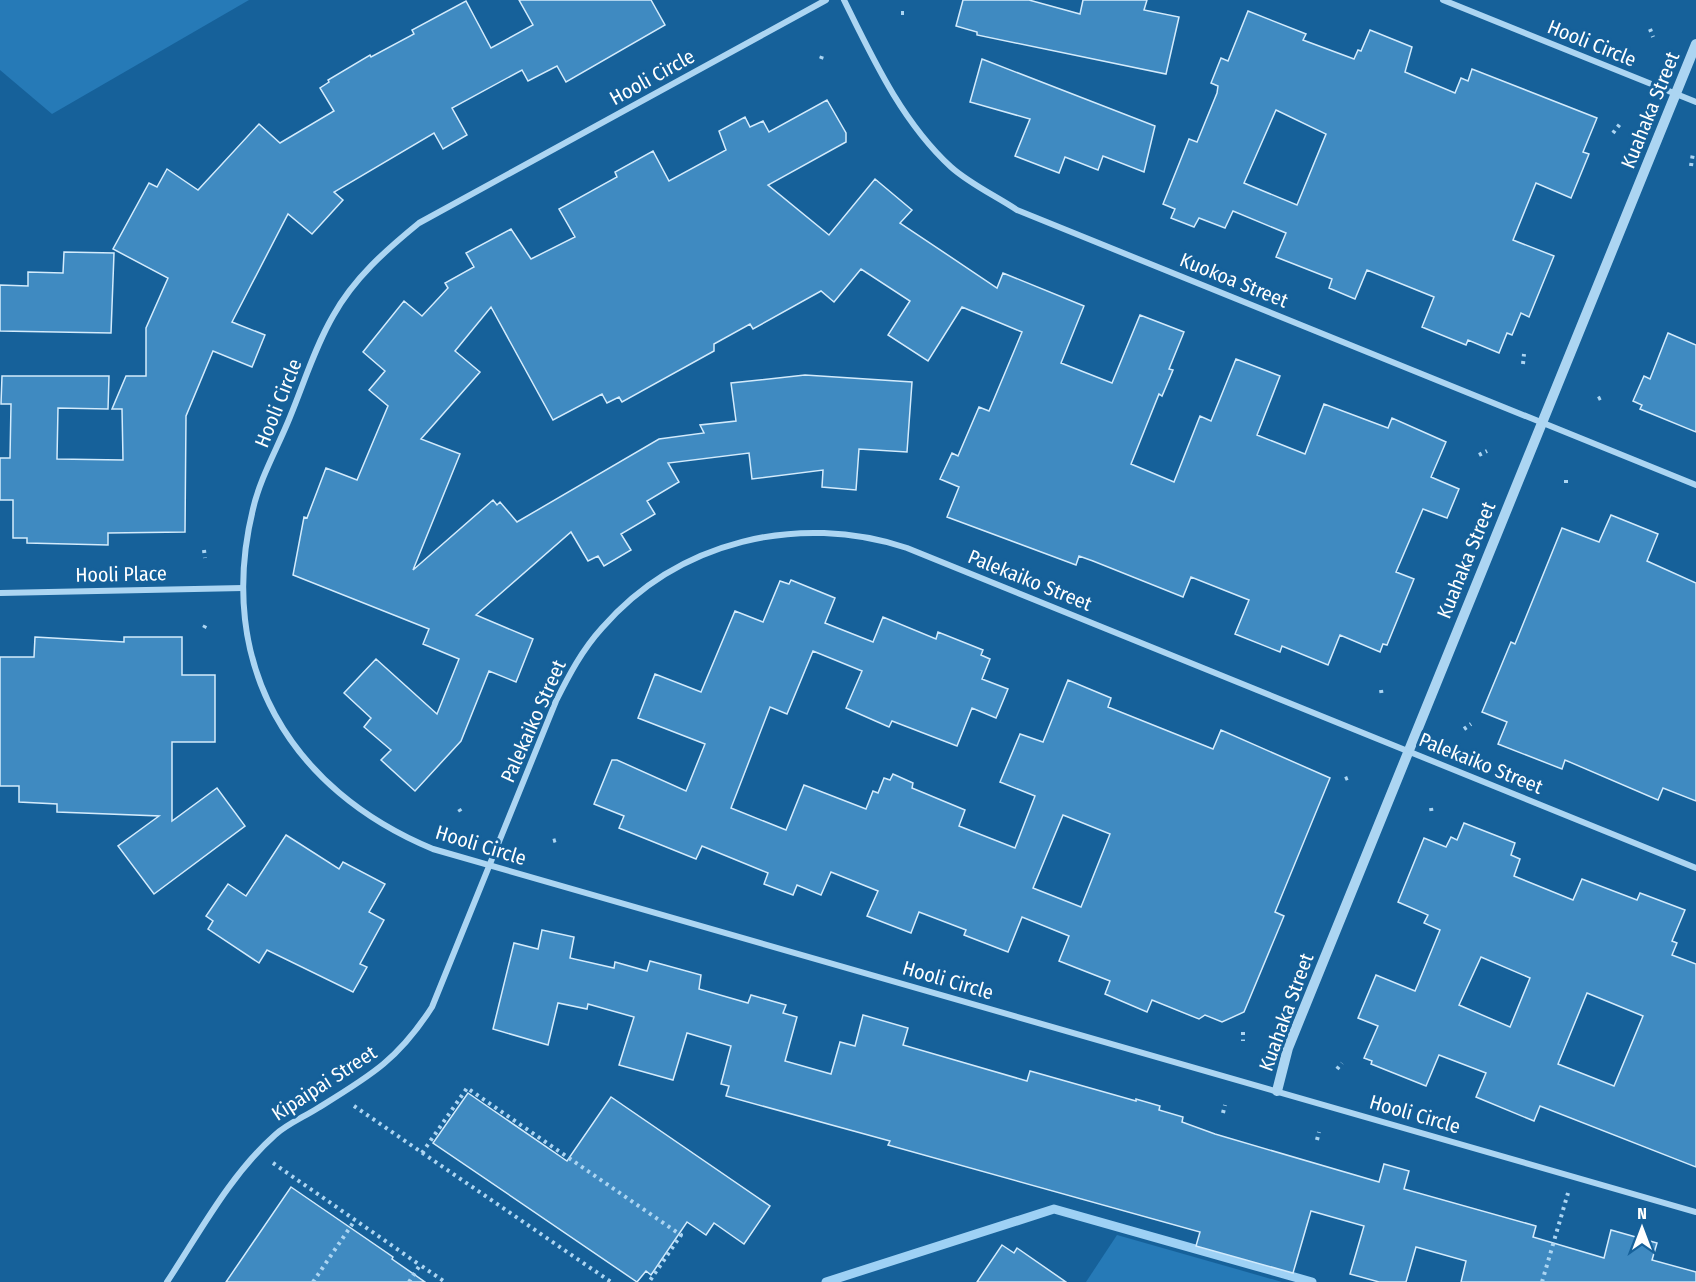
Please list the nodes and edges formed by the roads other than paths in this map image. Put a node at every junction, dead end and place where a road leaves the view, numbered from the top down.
1 (826, 0) edge
2 (844, 0) edge
3 (1443, 0) edge
4 (1696, 44) edge
5 (1676, 94) junction
6 (1696, 102) edge
7 (1541, 423) junction
8 (1696, 485) edge
9 (243, 588) junction
10 (0, 593) edge
11 (1408, 751) junction
12 (489, 865) junction
13 (1696, 867) edge
14 (1277, 1091) junction
15 (1696, 1212) edge
16 (167, 1282) edge

1 - 9 street, Hooli Circle
2 - 7 street, Kuokoa Street
3 - 5 street, Hooli Circle
4 - 5 street, Kuahaka Street
5 - 6 street, Hooli Circle
5 - 7 street, Kuahaka Street
7 - 8 street, Kuokoa Street
7 - 11 street, Kuahaka Street
9 - 10 street, Hooli Place
9 - 12 street, Hooli Circle
11 - 12 street, Palekaiko Street
11 - 13 street, Palekaiko Street
11 - 14 street, Kuahaka Street
12 - 14 street, Hooli Circle
12 - 16 street, Kipaipai Street
14 - 15 street, Hooli Circle

